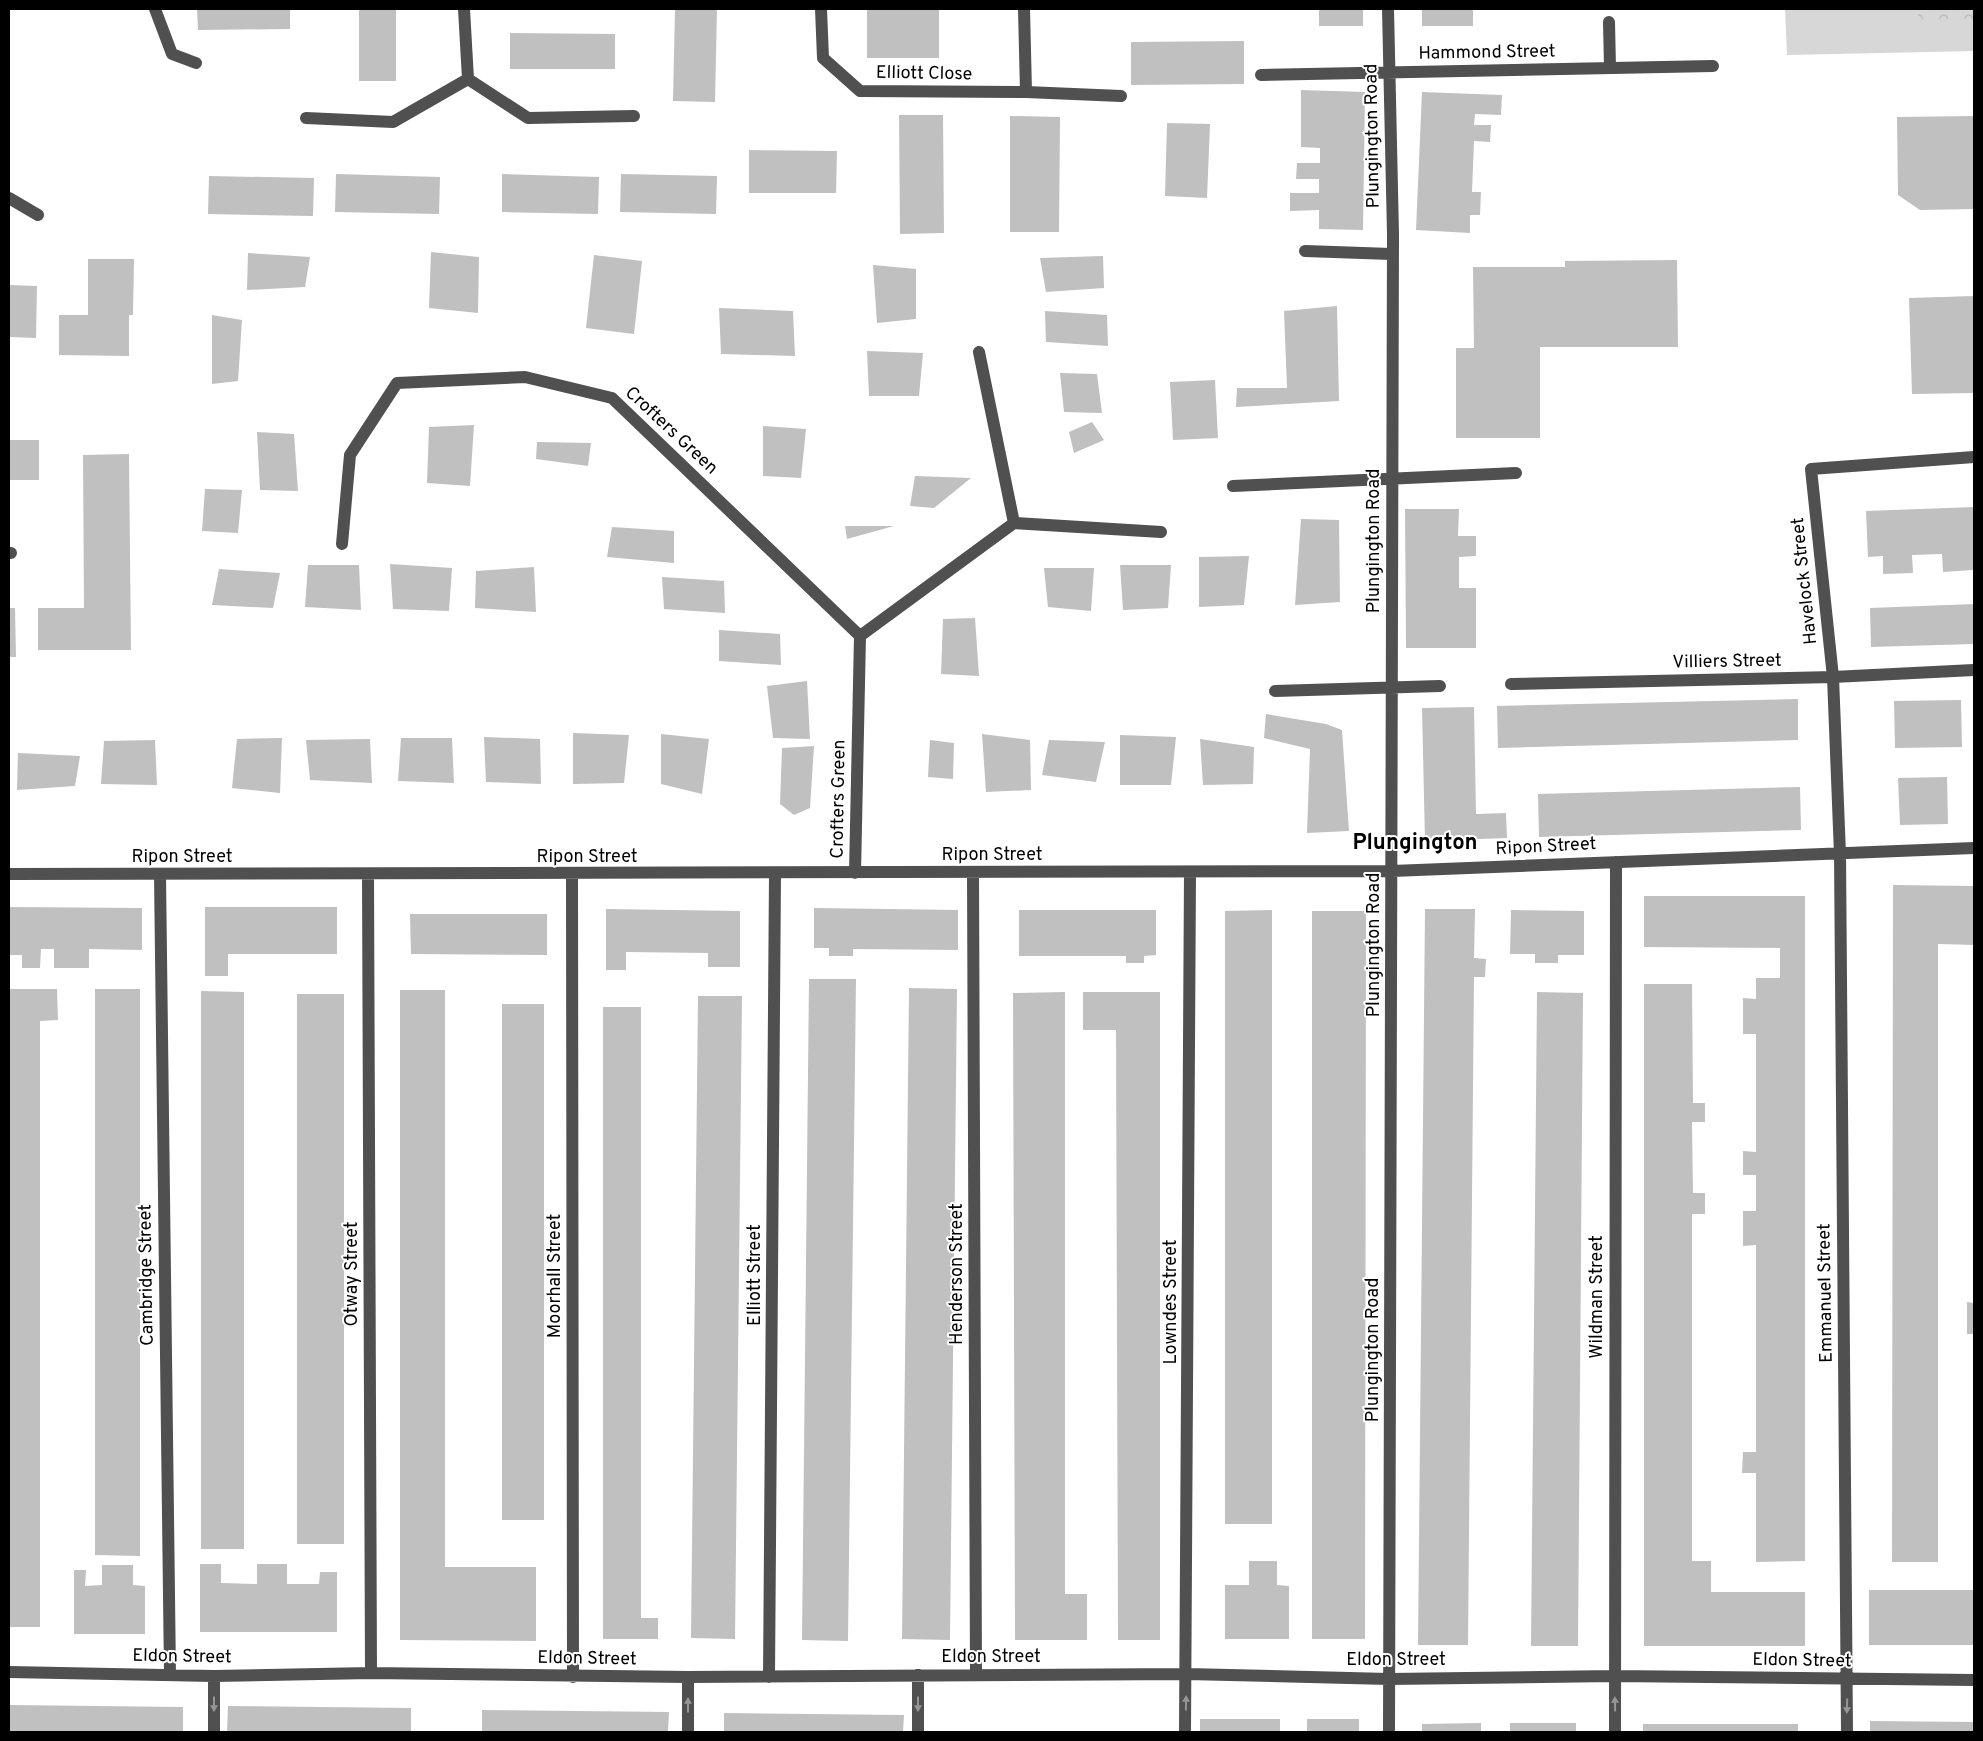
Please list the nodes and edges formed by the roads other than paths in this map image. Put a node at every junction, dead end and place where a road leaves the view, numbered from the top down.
1 (155, 9) edge
2 (464, 9) edge
3 (821, 9) edge
4 (1024, 9) edge
5 (1388, 9) edge
6 (1609, 22) dead end
7 (196, 63) dead end
8 (1713, 66) dead end
9 (1610, 68) junction
10 (1390, 72) junction
11 (1261, 75) dead end
12 (468, 78) junction
13 (1026, 92) junction
14 (1121, 96) dead end
15 (634, 116) dead end
16 (306, 118) dead end
17 (9, 198) edge
18 (38, 215) dead end
19 (1304, 251) dead end
20 (1392, 254) junction
21 (979, 352) dead end
22 (1974, 457) edge
23 (1516, 473) dead end
24 (1391, 479) junction
25 (1233, 486) dead end
26 (1014, 523) junction
27 (1161, 532) dead end
28 (342, 544) dead end
29 (860, 636) junction
30 (1974, 670) edge
31 (1833, 677) junction
32 (1511, 684) dead end
33 (1440, 686) dead end
34 (1392, 688) junction
35 (1275, 691) dead end
36 (1974, 848) edge
37 (1840, 854) junction
38 (1616, 862) junction
39 (1392, 872) junction
40 (973, 873) junction
41 (1190, 873) junction
42 (9, 874) edge
43 (368, 874) junction
44 (775, 874) junction
45 (855, 874) junction
46 (160, 875) junction
47 (572, 875) junction
48 (9, 1672) edge
49 (371, 1673) junction
50 (976, 1674) junction
51 (1186, 1674) junction
52 (170, 1675) junction
53 (918, 1675) junction
54 (214, 1676) junction
55 (573, 1676) junction
56 (1614, 1676) junction
57 (770, 1677) junction
58 (688, 1678) junction
59 (1388, 1679) junction
60 (1847, 1679) junction
61 (1974, 1680) edge
62 (214, 1732) edge
63 (688, 1732) edge
64 (918, 1732) edge
65 (1185, 1732) edge
66 (1389, 1732) edge
67 (1615, 1732) edge
68 (1847, 1732) edge

1 - 7 street
2 - 12 street
3 - 13 street, Elliott Close
4 - 13 street
5 - 10 street, Plungington Road
6 - 9 street
8 - 9 street, Hammond Street
9 - 10 street, Hammond Street
10 - 11 street, Hammond Street
10 - 20 street, Plungington Road
12 - 15 street
12 - 16 street
13 - 14 street, Elliott Close
17 - 18 street
19 - 20 street
20 - 24 street, Plungington Road
21 - 26 street
22 - 31 street, Havelock Street
23 - 24 street
24 - 25 street
24 - 34 street, Plungington Road
26 - 27 street
26 - 29 street
28 - 29 street, Crofters Green
29 - 45 street, Crofters Green
30 - 31 street, Villiers Street
31 - 32 street, Villiers Street
31 - 37 street, Havelock Street
33 - 34 street
34 - 35 street
34 - 39 street, Plungington Road
36 - 37 street, Ripon Street
37 - 38 street, Ripon Street
37 - 60 street, Emmanuel Street
38 - 39 street, Ripon Street
38 - 56 street, Wildman Street
39 - 41 street, Ripon Street
39 - 59 street, Plungington Road
40 - 41 street, Ripon Street
40 - 45 street, Ripon Street
40 - 50 street, Henderson Street
41 - 51 street, Lowndes Street
42 - 46 street, Ripon Street
43 - 46 street, Ripon Street
43 - 47 street, Ripon Street
43 - 49 street, Otway Street
44 - 45 street, Ripon Street
44 - 47 street, Ripon Street
44 - 57 street, Elliott Street
46 - 52 street, Cambridge Street
47 - 55 street, Moorhall Street
48 - 52 street, Eldon Street
49 - 54 street, Eldon Street
49 - 55 street, Eldon Street
50 - 51 street, Eldon Street
50 - 53 street, Eldon Street
51 - 59 street, Eldon Street
65 -> 51 street, Lowndes Street
52 - 54 street, Eldon Street
53 - 57 street, Eldon Street
53 -> 64 street
54 -> 62 street
55 - 58 street, Eldon Street
56 - 59 street, Eldon Street
56 - 60 street, Eldon Street
67 -> 56 street, Wildman Street
57 - 58 street, Eldon Street
63 -> 58 street
59 - 66 street, Plungington Road
60 - 61 street, Eldon Street
60 -> 68 street, Emmanuel Street

